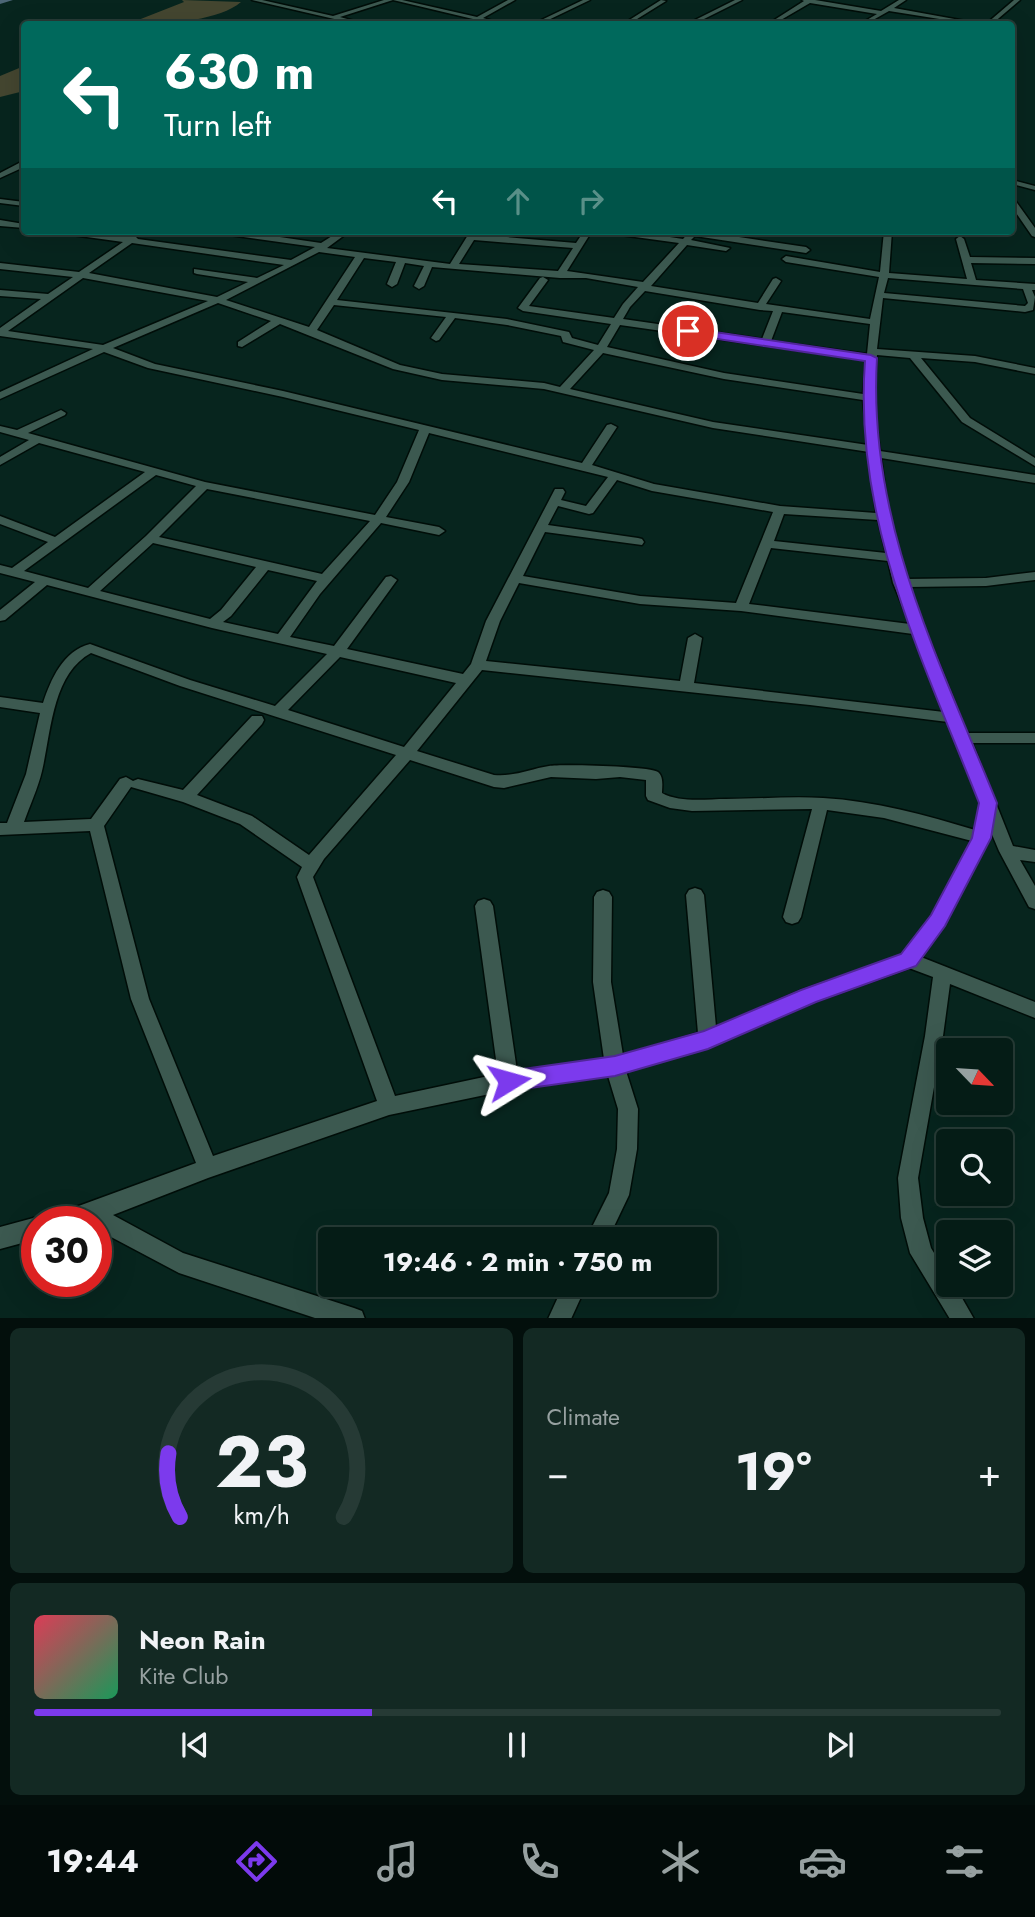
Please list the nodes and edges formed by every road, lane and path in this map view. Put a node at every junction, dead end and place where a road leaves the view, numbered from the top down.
1 (255, 0) edge
2 (393, 0) edge
3 (513, 0) edge
4 (587, 0) edge
5 (651, 0) edge
6 (739, 0) edge
7 (807, 0) edge
8 (903, 0) edge
9 (1017, 0) edge
10 (885, 11) junction
11 (336, 18) junction
12 (477, 19) junction
13 (330, 21) edge
14 (349, 21) edge
15 (473, 21) edge
16 (486, 21) edge
17 (542, 21) edge
18 (631, 21) edge
19 (696, 21) edge
20 (776, 21) edge
21 (868, 21) edge
22 (957, 21) edge
23 (992, 21) edge
24 (21, 166) edge
25 (0, 176) edge
26 (1015, 183) edge
27 (1035, 188) edge
28 (0, 201) edge
29 (21, 203) edge
30 (1015, 206) edge
31 (0, 223) edge
32 (21, 226) edge
33 (1035, 234) edge
34 (98, 235) edge
35 (138, 235) edge
36 (245, 235) edge
37 (340, 235) edge
38 (464, 235) edge
39 (585, 235) edge
40 (635, 235) edge
41 (692, 235) edge
42 (713, 235) edge
43 (888, 235) edge
44 (132, 239) junction
45 (960, 239) dead end
46 (462, 241) dead end
47 (685, 244) junction
48 (578, 246) junction
49 (321, 248) junction
50 (726, 248) dead end
51 (806, 250) dead end
52 (361, 255) junction
53 (786, 259) dead end
54 (966, 260) junction
55 (401, 261) junction
56 (1035, 261) edge
57 (291, 263) junction
58 (429, 264) junction
59 (0, 265) edge
60 (453, 267) junction
61 (197, 271) dead end
62 (81, 274) junction
63 (560, 275) junction
64 (884, 275) junction
65 (544, 280) dead end
66 (256, 281) junction
67 (776, 281) dead end
68 (972, 282) junction
69 (392, 284) dead end
70 (419, 286) dead end
71 (1030, 286) edge
72 (646, 287) junction
73 (0, 293) edge
74 (879, 295) junction
75 (49, 297) junction
76 (218, 300) junction
77 (331, 302) junction
78 (760, 307) junction
79 (1032, 308) edge
80 (779, 309) junction
81 (452, 315) junction
82 (279, 320) junction
83 (618, 320) junction
84 (874, 322) junction
85 (311, 331) junction
86 (0, 332) edge
87 (436, 338) dead end
88 (767, 340) dead end
89 (242, 344) dead end
90 (104, 348) junction
91 (601, 349) junction
92 (871, 355) junction
93 (914, 356) junction
94 (1035, 371) edge
95 (563, 390) junction
96 (0, 396) edge
97 (868, 398) junction
98 (61, 413) dead end
99 (611, 427) dead end
100 (0, 429) edge
101 (425, 429) junction
102 (16, 435) junction
103 (37, 440) junction
104 (874, 451) junction
105 (0, 462) edge
106 (1035, 463) edge
107 (585, 467) junction
108 (153, 471) junction
109 (614, 477) junction
110 (1035, 479) edge
111 (204, 485) junction
112 (780, 510) junction
113 (380, 517) junction
114 (883, 517) junction
115 (0, 520) edge
116 (541, 528) junction
117 (439, 531) dead end
118 (150, 539) junction
119 (55, 541) junction
120 (638, 542) dead end
121 (765, 544) junction
122 (893, 558) junction
123 (264, 566) junction
124 (0, 569) edge
125 (15, 572) junction
126 (1035, 576) edge
127 (514, 578) junction
128 (325, 579) junction
129 (45, 580) junction
130 (391, 580) dead end
131 (900, 583) junction
132 (91, 592) junction
133 (741, 607) junction
134 (0, 617) edge
135 (212, 624) junction
136 (919, 630) junction
137 (695, 638) dead end
138 (282, 639) junction
139 (338, 651) junction
140 (478, 665) junction
141 (466, 680) junction
142 (685, 688) junction
143 (0, 702) edge
144 (48, 709) junction
145 (277, 713) junction
146 (954, 718) junction
147 (257, 720) dead end
148 (962, 738) junction
149 (1035, 738) edge
150 (408, 752) junction
151 (186, 797) junction
152 (988, 803) junction
153 (821, 804) junction
154 (96, 825) junction
155 (7, 828) edge
156 (982, 838) junction
157 (1007, 851) junction
158 (1035, 856) edge
159 (310, 864) junction
160 (695, 895) dead end
161 (603, 897) dead end
162 (1035, 902) edge
163 (484, 906) dead end
164 (792, 917) dead end
165 (909, 960) junction
166 (942, 974) junction
167 (1035, 1010) edge
168 (708, 1039) junction
169 (615, 1066) junction
170 (509, 1081) junction
171 (389, 1106) junction
172 (208, 1168) junction
173 (110, 1206) edge
174 (112, 1226) edge
175 (603, 1227) edge
176 (21, 1232) edge
177 (0, 1238) edge
178 (570, 1297) edge
179 (354, 1318) edge
180 (559, 1318) edge
181 (963, 1318) edge

1 - 11 street
2 - 11 street
2 - 12 street
3 - 12 street
4 - 17 street
5 - 18 street
6 - 19 street
7 - 10 street
7 - 20 street
8 - 10 street
9 - 23 street
10 - 21 street
10 - 22 street
11 - 13 street
11 - 14 street
12 - 15 street
12 - 16 street
24 - 25 street
26 - 27 street
28 - 29 street
30 - 33 street
31 - 32 street
34 - 44 street
35 - 44 street
36 - 49 street
37 - 49 street
38 - 46 street
39 - 48 street
40 - 47 street
41 - 47 street
42 - 51 street
43 - 64 street
44 - 57 street
44 - 62 street
45 - 54 street
47 - 50 street
47 - 72 street
48 - 60 street
48 - 63 street
49 - 52 street
49 - 57 street
52 - 55 street
52 - 77 street
53 - 64 street
54 - 56 street
54 - 68 street
55 - 58 street
55 - 69 street
57 - 66 street
58 - 60 street
58 - 70 street
59 - 62 street
60 - 63 street
61 - 66 street
62 - 75 street
62 - 76 street
63 - 72 street
64 - 68 street
64 - 74 street
65 - 83 street
66 - 76 street
67 - 78 street
68 - 71 street
71 - 79 street
72 - 78 street
72 - 83 street
73 - 75 street
74 - 79 street
74 - 84 street
75 - 86 street
76 - 82 street
76 - 90 street
77 - 81 street
77 - 85 street
78 - 80 street
80 - 84 street
80 - 88 street
81 - 87 street
81 - 91 street
82 - 85 street
82 - 89 street
83 - 91 street
83 - 92 street
84 - 92 street
85 - 95 street
86 - 90 street
90 - 96 street
90 - 101 street
91 - 95 street
91 - 97 street
92 - 93 street
92 - 97 street
93 - 94 street
93 - 106 street
95 - 104 street
97 - 104 street
98 - 102 street
99 - 107 street
100 - 102 street
101 - 107 street
101 - 113 street
102 - 103 street
103 - 105 street
103 - 108 street
104 - 110 street
104 - 114 street
107 - 109 street
108 - 111 street
108 - 119 street
109 - 112 street
109 - 116 street
111 - 113 street
111 - 118 street
112 - 114 street
112 - 121 street
113 - 117 street
113 - 128 street
114 - 122 street
115 - 119 street
116 - 120 street
116 - 127 street
118 - 123 street
118 - 132 street
119 - 125 street
121 - 122 street
121 - 133 street
122 - 131 street
123 - 128 street
123 - 135 street
124 - 125 street
125 - 129 street
126 - 131 street
127 - 133 street
127 - 140 street
128 - 138 street
129 - 132 street
129 - 134 street
130 - 139 street
131 - 136 street
132 - 135 street
133 - 136 street
135 - 138 street
136 - 146 street
137 - 142 street
138 - 139 street
139 - 141 street
139 - 145 street
140 - 141 street
140 - 142 street
141 - 150 street
142 - 146 street
143 - 144 street
144 - 145 street
144 - 155 street
145 - 150 street
146 - 148 street
147 - 151 street
148 - 149 street
148 - 152 street
150 - 153 street
150 - 159 street
151 - 154 street
151 - 159 street
152 - 156 street
152 - 157 street
153 - 156 street
153 - 164 street
154 - 155 street
154 - 172 street
156 - 165 street
157 - 158 street
157 - 162 street
159 - 171 street
160 - 168 street
161 - 169 street
163 - 170 street
165 - 166 street
165 - 168 street
166 - 167 street
166 - 181 street
168 - 169 street
169 - 170 street
169 - 175 street
170 - 171 street
171 - 172 street
172 - 173 street
174 - 179 street
176 - 177 street
178 - 180 street

